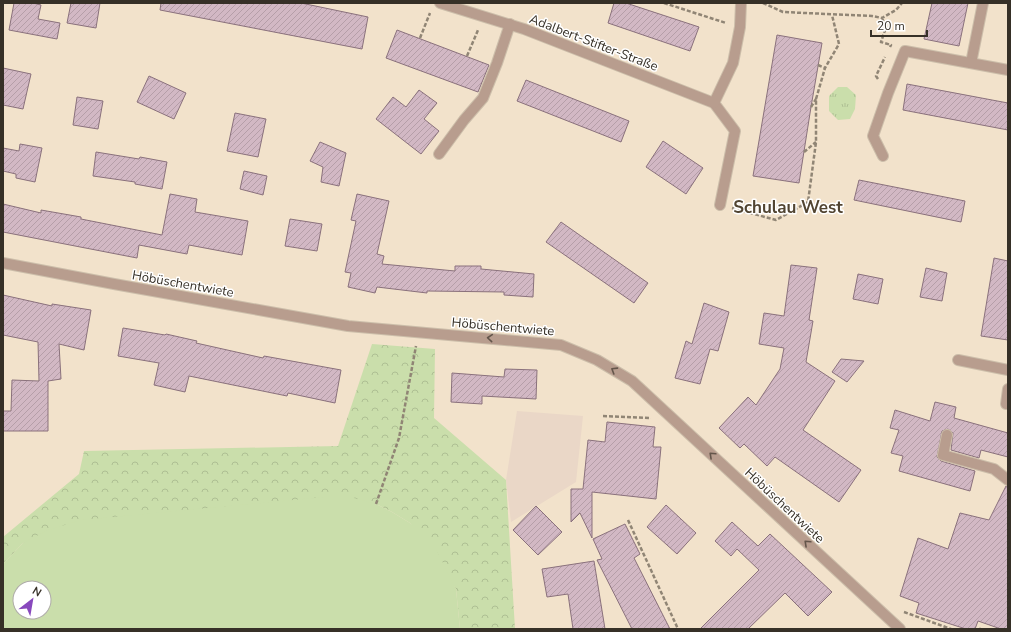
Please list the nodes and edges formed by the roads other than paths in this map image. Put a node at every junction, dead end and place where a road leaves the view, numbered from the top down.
1 (440, 3) edge
2 (741, 3) edge
3 (983, 3) edge
4 (510, 24) junction
5 (971, 63) junction
6 (1008, 70) edge
7 (714, 103) junction
8 (439, 154) dead end
9 (883, 156) dead end
10 (720, 205) road end
11 (3, 263) edge
12 (958, 360) dead end
13 (1008, 370) edge
14 (1008, 389) edge
15 (1008, 404) edge
16 (947, 435) dead end
17 (1008, 480) edge
18 (900, 629) edge

1 - 4 street, Adalbert-Stifter-Straße
2 - 7 street
3 - 5 street
4 - 7 street, Adalbert-Stifter-Straße
4 - 8 street
5 - 6 street
5 - 9 street
7 - 10 street
18 -> 11 street, Höbüschentwiete
12 - 13 street
14 - 15 street
16 - 17 street

